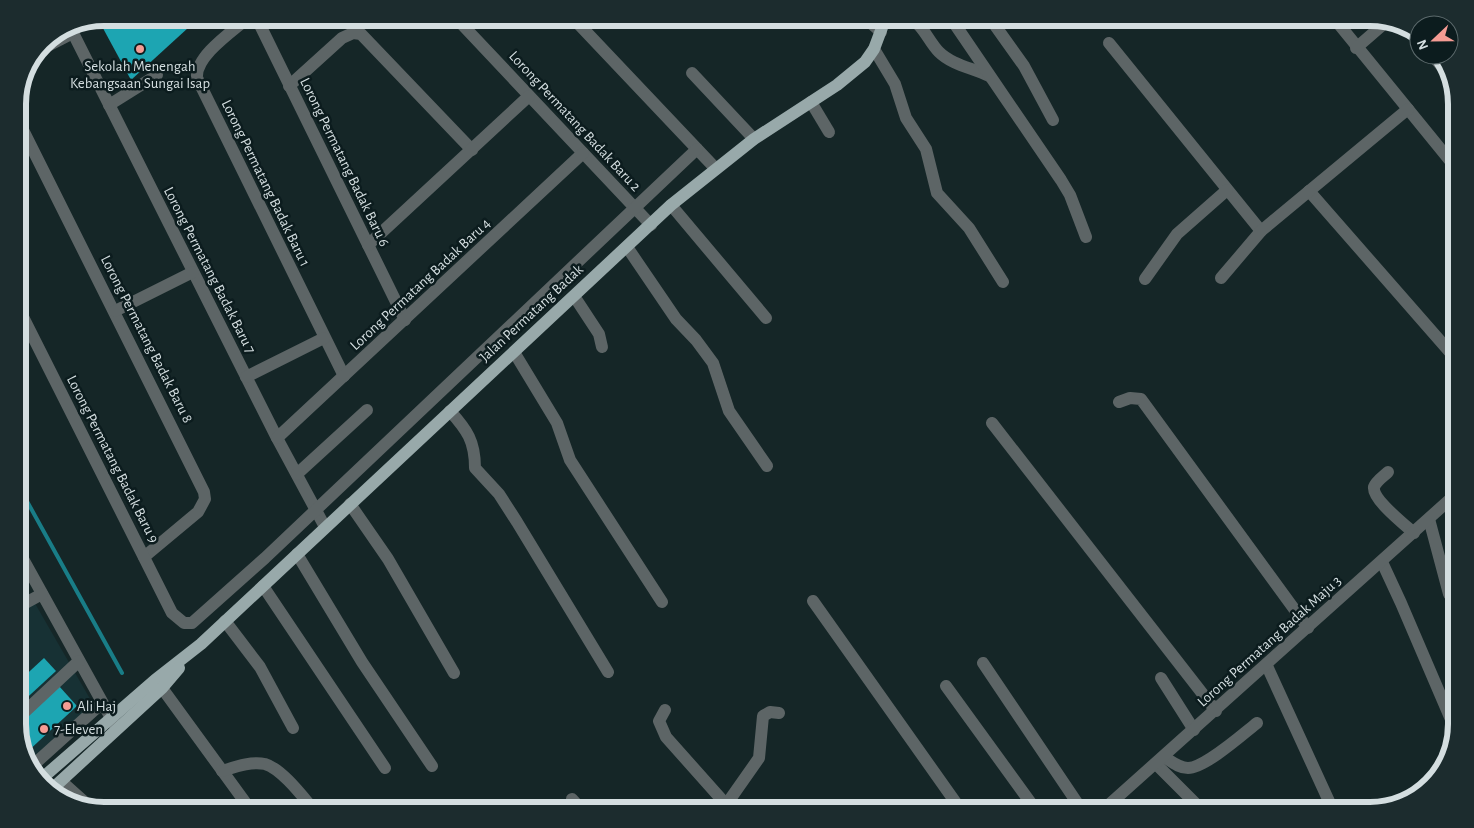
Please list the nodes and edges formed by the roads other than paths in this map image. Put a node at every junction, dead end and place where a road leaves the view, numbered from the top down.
1 (240, 26) edge
2 (260, 26) edge
3 (463, 26) edge
4 (580, 26) edge
5 (874, 26) edge
6 (883, 26) edge
7 (920, 26) edge
8 (955, 26) edge
9 (995, 26) edge
10 (1339, 26) edge
11 (1380, 27) edge
12 (881, 32) junction
13 (73, 33) edge
14 (1109, 43) dead end
15 (1356, 48) junction
16 (874, 50) junction
17 (692, 72) dead end
18 (157, 75) dead end
19 (989, 76) junction
20 (289, 86) junction
21 (529, 96) junction
22 (810, 102) junction
23 (109, 105) junction
24 (1408, 109) junction
25 (1053, 120) dead end
26 (829, 132) dead end
27 (26, 136) edge
28 (754, 140) junction
29 (697, 149) junction
30 (472, 150) junction
31 (583, 153) junction
32 (1448, 158) edge
33 (716, 169) junction
34 (1227, 190) junction
35 (1309, 191) junction
36 (671, 205) junction
37 (634, 207) junction
38 (651, 225) junction
39 (1261, 231) junction
40 (1086, 237) dead end
41 (368, 245) junction
42 (627, 247) junction
43 (193, 272) junction
44 (1221, 278) dead end
45 (1145, 279) dead end
46 (1003, 282) dead end
47 (574, 296) junction
48 (115, 311) junction
49 (766, 318) dead end
50 (405, 320) junction
51 (26, 323) edge
52 (324, 338) junction
53 (602, 347) dead end
54 (1448, 349) edge
55 (514, 352) junction
56 (344, 376) junction
57 (246, 377) junction
58 (1119, 402) dead end
59 (367, 410) dead end
60 (450, 410) junction
61 (992, 423) dead end
62 (277, 438) junction
63 (767, 466) dead end
64 (1388, 472) dead end
65 (296, 474) junction
66 (1448, 501) edge
67 (350, 504) junction
68 (316, 510) junction
69 (1429, 519) junction
70 (326, 527) junction
71 (1414, 533) junction
72 (297, 554) junction
73 (144, 557) junction
74 (1382, 562) junction
75 (26, 565) edge
76 (263, 586) junction
77 (1448, 590) edge
78 (42, 594) junction
79 (662, 602) dead end
80 (813, 602) dead end
81 (26, 603) edge
82 (225, 621) junction
83 (1308, 628) junction
84 (201, 644) junction
85 (79, 661) junction
86 (982, 663) dead end
87 (1267, 666) junction
88 (608, 672) dead end
89 (454, 673) dead end
90 (1161, 678) dead end
91 (946, 686) dead end
92 (162, 688) junction
93 (102, 704) junction
94 (665, 710) dead end
95 (26, 711) edge
96 (1216, 711) junction
97 (779, 713) dead end
98 (1448, 713) edge
99 (1257, 724) dead end
100 (114, 725) junction
101 (294, 728) dead end
102 (1194, 730) junction
103 (1160, 761) junction
104 (36, 762) edge
105 (432, 766) dead end
106 (385, 768) dead end
107 (222, 771) junction
108 (46, 776) edge
109 (61, 781) junction
110 (57, 785) edge
111 (80, 798) edge
112 (572, 799) dead end
113 (245, 802) dead end
114 (307, 802) edge
115 (575, 802) edge
116 (724, 802) edge
117 (733, 802) edge
118 (955, 802) edge
119 (1030, 802) edge
120 (1077, 802) edge
121 (1112, 802) edge
122 (1195, 802) edge
123 (1329, 802) edge

1 - 52 street, Lorong Permatang Badak Baru 1
2 - 20 street, Lorong Permatang Badak Baru 6
3 - 21 street, Lorong Permatang Badak Baru 2
4 - 29 street
5 - 12 street
6 - 12 main road, Jalan Permatang Badak
7 - 19 street
8 - 19 street
9 - 25 street
10 - 15 street
11 - 15 street
12 - 16 main road, Jalan Permatang Badak
13 - 23 street, Lorong Permatang Badak Baru 7
14 - 34 street
15 - 24 street
16 - 22 main road, Jalan Permatang Badak
16 - 46 street
17 - 28 street
18 - 23 street
19 - 40 street
20 - 30 street
20 - 41 street, Lorong Permatang Badak Baru 6
21 - 30 street
21 - 31 street, Lorong Permatang Badak Baru 2
22 - 26 street
22 - 28 main road, Jalan Permatang Badak
23 - 43 street, Lorong Permatang Badak Baru 7
24 - 32 street
24 - 35 street
27 - 48 street, Lorong Permatang Badak Baru 8
28 - 33 main road, Jalan Permatang Badak
29 - 33 street
29 - 37 street
30 - 41 street
31 - 37 street, Lorong Permatang Badak Baru 2
31 - 50 street, Lorong Permatang Badak Baru 4
33 - 36 main road, Jalan Permatang Badak
34 - 39 street
34 - 45 street
35 - 39 street
35 - 54 street
36 - 38 main road, Jalan Permatang Badak
36 - 49 street
37 - 38 street, Lorong Permatang Badak Baru 2
37 - 68 street
38 - 42 main road, Jalan Permatang Badak
39 - 44 street
41 - 50 street, Lorong Permatang Badak Baru 6
42 - 47 main road, Jalan Permatang Badak
42 - 63 street
43 - 48 street
43 - 57 street, Lorong Permatang Badak Baru 7
47 - 53 street
47 - 55 main road, Jalan Permatang Badak
48 - 73 street, Lorong Permatang Badak Baru 8
50 - 56 street, Lorong Permatang Badak Baru 4
51 - 73 street, Lorong Permatang Badak Baru 9
52 - 56 street, Lorong Permatang Badak Baru 1
52 - 57 street
55 - 60 main road, Jalan Permatang Badak
55 - 79 street
56 - 62 street, Lorong Permatang Badak Baru 4
57 - 62 street, Lorong Permatang Badak Baru 7
58 - 83 street
59 - 65 street
60 - 67 main road, Jalan Permatang Badak
60 - 88 street
61 - 96 street
62 - 65 street, Lorong Permatang Badak Baru 7
64 - 71 street
65 - 68 street, Lorong Permatang Badak Baru 7
66 - 69 street, Lorong Permatang Badak Maju 3
67 - 70 main road, Jalan Permatang Badak
67 - 89 street
68 - 70 street, Lorong Permatang Badak Baru 7
68 - 73 street, Lorong Permatang Badak Baru 9
69 - 71 street, Lorong Permatang Badak Maju 3
69 - 77 street
70 - 72 main road, Jalan Permatang Badak
71 - 74 street, Lorong Permatang Badak Maju 3
72 - 76 main road, Jalan Permatang Badak
72 - 105 street
74 - 83 street, Lorong Permatang Badak Maju 3
74 - 98 street
75 - 78 street
76 - 82 main road, Jalan Permatang Badak
76 - 106 street
78 - 81 street
78 - 85 street
80 - 118 street
82 - 84 main road, Jalan Permatang Badak
82 - 101 street
83 - 87 street, Lorong Permatang Badak Maju 3
84 - 92 main road, Jalan Permatang Badak
84 - 100 main road, Jalan Permatang Badak
85 - 93 street
85 - 95 street
86 - 120 street
87 - 96 street, Lorong Permatang Badak Maju 3
87 - 123 street
90 - 102 street
91 - 119 street
92 - 100 main road, Jalan Permatang Badak
92 - 107 street
93 - 100 street
93 - 104 street
94 - 116 street
96 - 102 street, Lorong Permatang Badak Maju 3
97 - 117 street
99 - 103 street
100 - 108 main road, Jalan Permatang Badak
100 - 109 main road, Jalan Permatang Badak
102 - 103 street, Lorong Permatang Badak Maju 3
103 - 121 street, Lorong Permatang Badak Maju 3
103 - 122 street
107 - 113 street
107 - 114 street
109 - 110 main road, Jalan Permatang Badak
109 - 111 street
112 - 115 street

